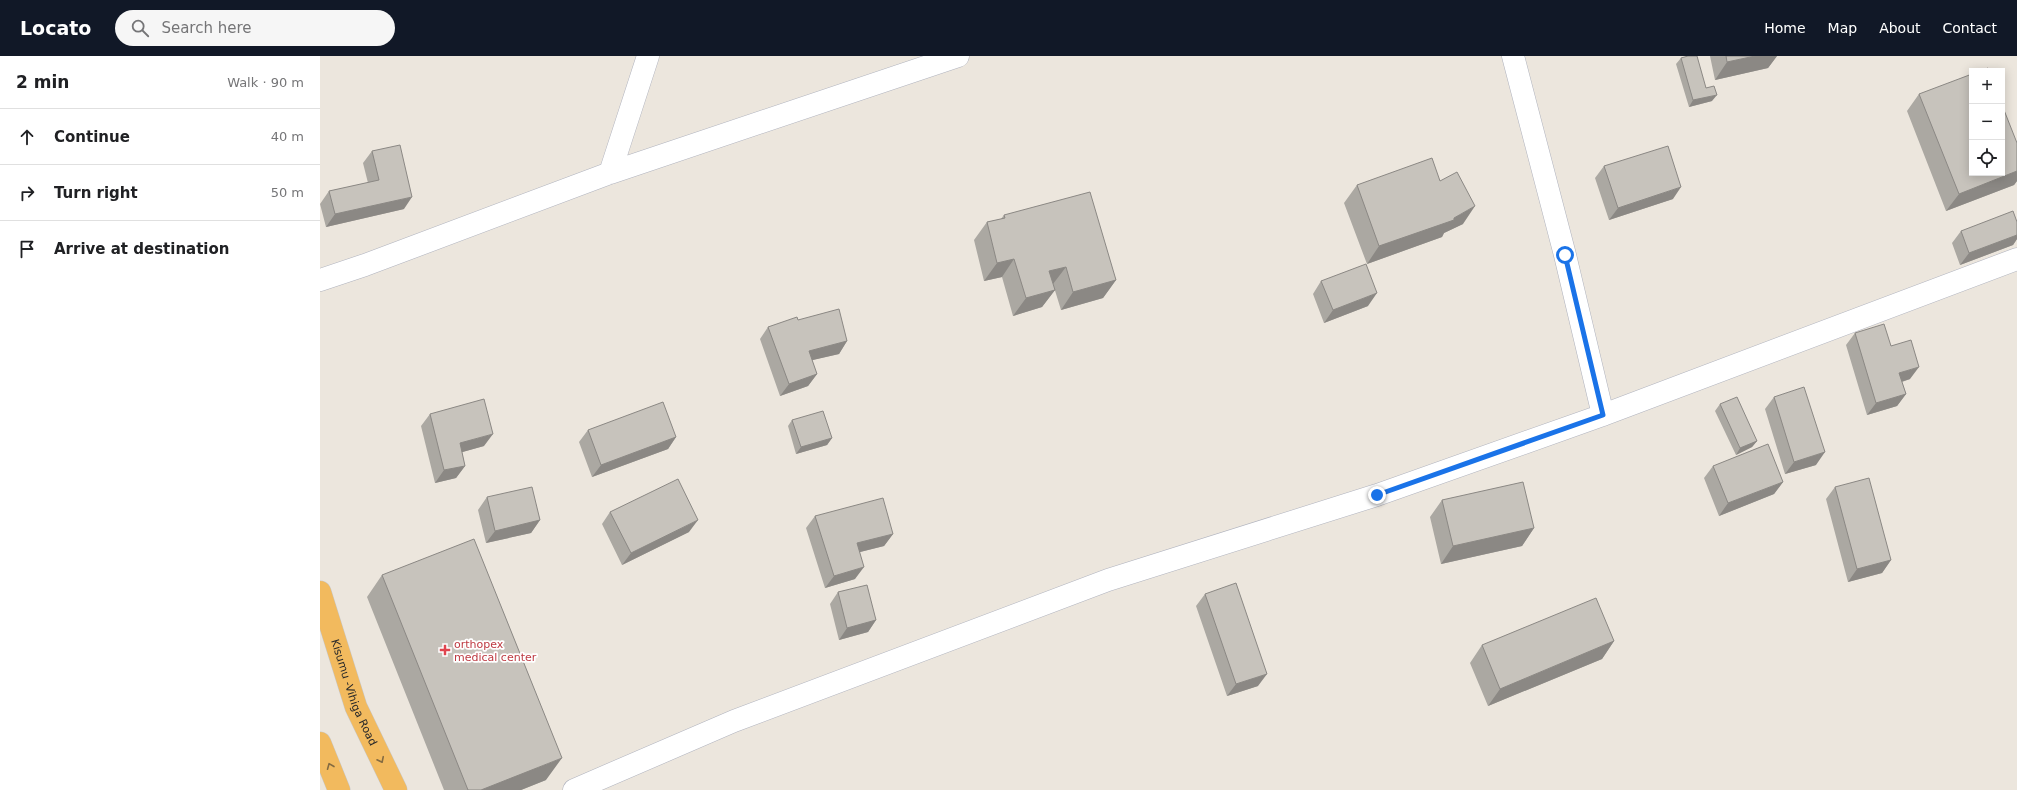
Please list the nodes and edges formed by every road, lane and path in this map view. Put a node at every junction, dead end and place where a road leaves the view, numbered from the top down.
1 (648, 56) edge
2 (958, 56) edge
3 (1514, 56) edge
4 (610, 173) junction
5 (2017, 259) edge
6 (320, 280) edge
7 (1603, 415) junction
8 (320, 592) edge
9 (320, 743) edge
10 (339, 790) edge
11 (396, 790) edge
12 (574, 790) edge

1 - 4 street
2 - 4 street
3 - 7 street
4 - 6 street
5 - 7 street
7 - 12 street
8 -> 11 highway, Kisumu -Vihiga Road
10 -> 9 highway

